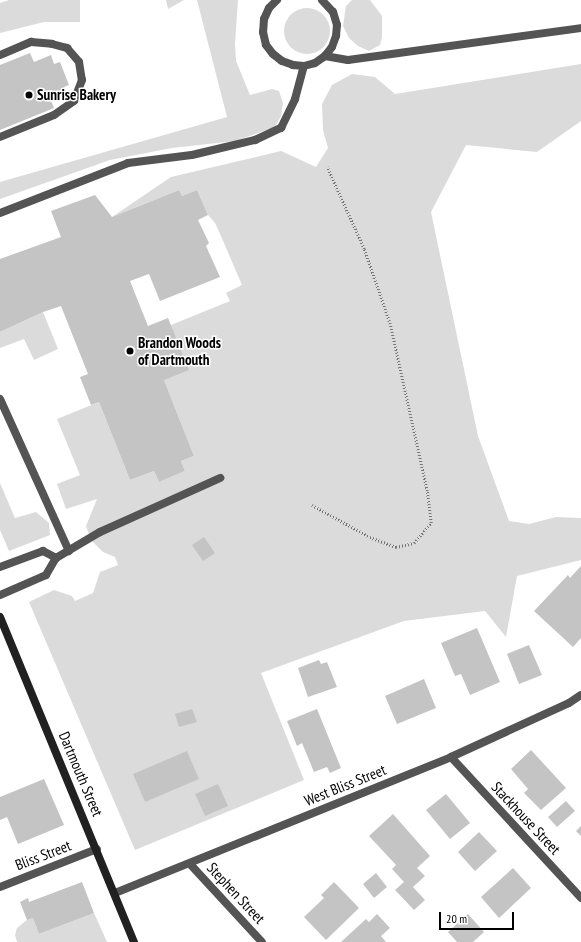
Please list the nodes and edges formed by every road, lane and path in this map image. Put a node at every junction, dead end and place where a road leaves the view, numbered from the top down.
1 (277, 0) edge
2 (322, 0) edge
3 (581, 28) edge
4 (0, 55) edge
5 (324, 56) junction
6 (304, 66) junction
7 (0, 137) edge
8 (326, 167) dead end
9 (0, 213) edge
10 (0, 399) edge
11 (220, 478) dead end
12 (312, 504) dead end
13 (69, 551) junction
14 (56, 558) junction
15 (0, 567) edge
16 (0, 595) edge
17 (0, 617) edge
18 (581, 695) edge
19 (451, 757) junction
20 (97, 849) junction
21 (190, 864) junction
22 (0, 887) edge
23 (115, 892) junction
24 (581, 898) edge
25 (134, 942) edge
26 (262, 942) edge

1 - 6 street
2 - 5 street
3 - 5 street
4 - 7 street
5 - 6 street
6 - 9 street
8 - 12 path
10 - 13 street
11 - 13 street
13 - 14 street
14 - 15 street
14 - 16 street
17 - 20 main road, Dartmouth Street
18 - 19 street, West Bliss Street
19 - 21 street, West Bliss Street
19 - 24 street, Stackhouse Street
20 - 22 street, Bliss Street
20 - 23 main road, Dartmouth Street
21 - 23 street, West Bliss Street
21 - 26 street, Stephen Street
23 - 25 main road, Dartmouth Street

